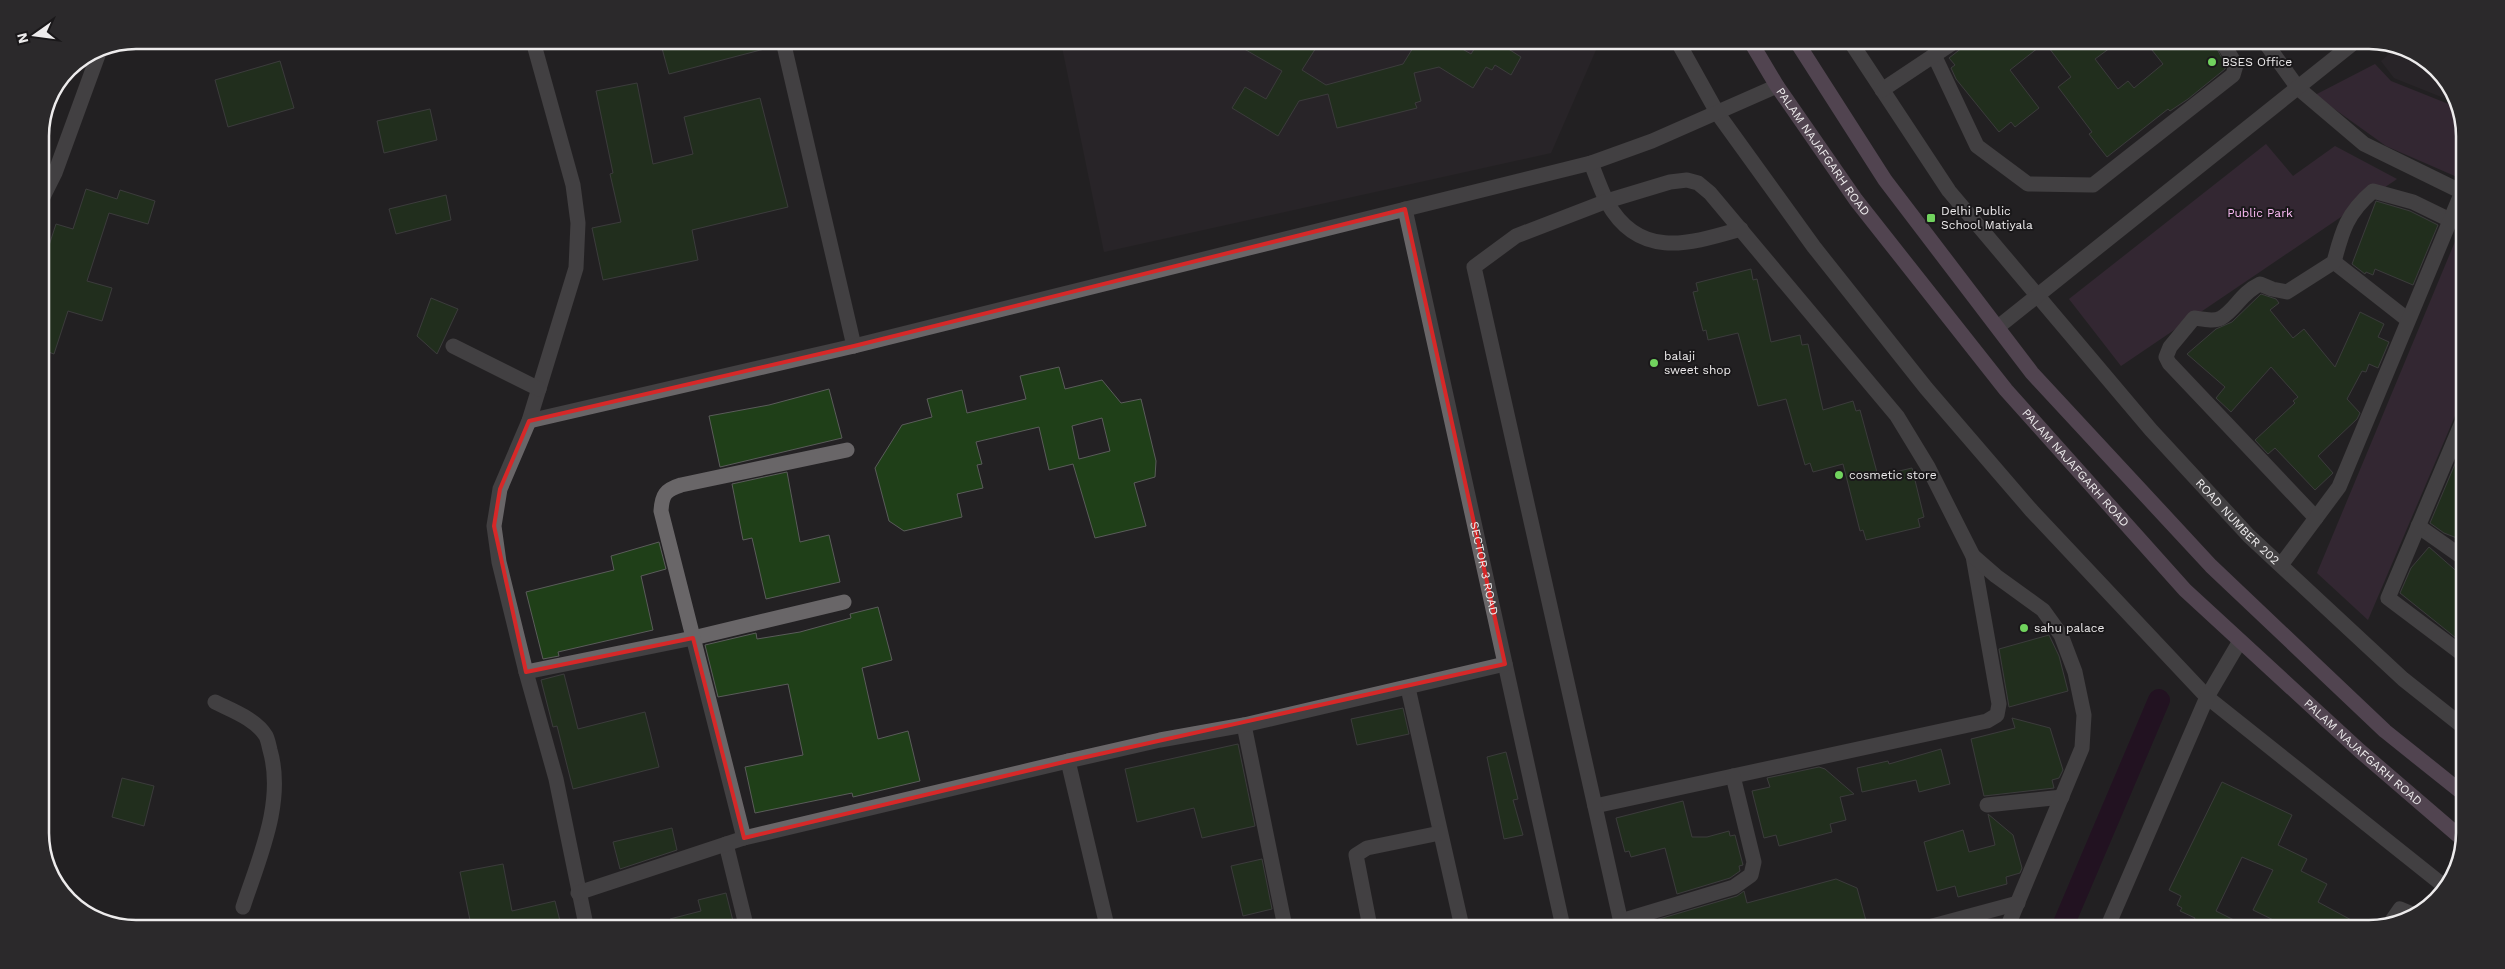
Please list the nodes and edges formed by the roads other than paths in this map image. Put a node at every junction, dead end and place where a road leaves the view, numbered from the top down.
1 (535, 49) edge
2 (785, 49) edge
3 (1682, 49) edge
4 (1755, 49) edge
5 (1801, 49) edge
6 (1855, 49) edge
7 (1943, 49) edge
8 (2226, 49) edge
9 (2270, 49) edge
10 (2347, 49) edge
11 (1934, 55) junction
12 (97, 58) edge
13 (1777, 86) junction
14 (2298, 88) junction
15 (1882, 90) junction
16 (1718, 114) junction
17 (1591, 163) junction
18 (49, 185) edge
19 (2456, 189) edge
20 (1607, 202) junction
21 (2456, 207) edge
22 (1405, 209) junction
23 (2450, 220) junction
24 (1741, 229) junction
25 (2334, 262) junction
26 (2038, 294) junction
27 (2408, 320) junction
28 (1998, 327) junction
29 (454, 346) dead end
30 (854, 346) junction
31 (539, 389) junction
32 (529, 421) junction
33 (2456, 436) edge
34 (847, 450) dead end
35 (2316, 518) junction
36 (2418, 526) junction
37 (2456, 553) edge
38 (1973, 556) junction
39 (2281, 565) junction
40 (844, 602) dead end
41 (693, 638) junction
42 (2240, 641) junction
43 (2456, 649) edge
44 (1505, 664) junction
45 (526, 672) junction
46 (1408, 688) junction
47 (2207, 697) junction
48 (215, 702) dead end
49 (2456, 721) edge
50 (1244, 725) junction
51 (1068, 761) junction
52 (1733, 776) junction
53 (2456, 788) edge
54 (2062, 797) junction
55 (1987, 805) dead end
56 (1595, 806) junction
57 (1440, 833) junction
58 (2456, 834) edge
59 (744, 838) junction
60 (726, 844) junction
61 (2440, 883) edge
62 (578, 892) junction
63 (2018, 903) junction
64 (243, 907) dead end
65 (2406, 912) edge
66 (2395, 917) edge
67 (585, 920) edge
68 (745, 920) edge
69 (1105, 920) edge
70 (1283, 920) edge
71 (1369, 920) edge
72 (1460, 920) edge
73 (1561, 920) edge
74 (1621, 920) edge
75 (1634, 920) edge
76 (1955, 920) edge
77 (2011, 920) edge
78 (2110, 920) edge

1 - 31 street
2 - 30 street
3 - 16 street
4 - 13 main road, PALAM NAJAFGARH ROAD
5 - 28 main road
6 - 15 street, ROAD NUMBER 202
7 - 11 street
8 - 11 street
9 - 14 street
10 - 14 street
11 - 15 street
12 - 18 street
13 - 16 street
13 - 42 main road, PALAM NAJAFGARH ROAD
14 - 19 street
14 - 26 street
15 - 26 street, ROAD NUMBER 202
16 - 17 street
16 - 47 street
17 - 20 street
17 - 22 street
20 - 24 street
20 - 24 street
20 - 56 street
21 - 23 street
22 - 30 street
22 - 44 street, SECTOR 3 ROAD
23 - 25 street
23 - 27 street
24 - 38 street
25 - 27 street
25 - 35 street
26 - 28 street
26 - 39 street, ROAD NUMBER 202
27 - 35 street
28 - 53 main road
29 - 31 street
30 - 32 street
31 - 32 street
32 - 45 street
33 - 36 street
34 - 41 street
35 - 39 street
36 - 37 street
36 - 43 street
38 - 52 street
38 - 54 street
39 - 49 street, ROAD NUMBER 202
40 - 41 street
41 - 45 street
41 - 59 street
42 - 47 street
42 - 58 main road, PALAM NAJAFGARH ROAD
44 - 46 street
44 - 73 street, SECTOR 3 ROAD
45 - 62 street
46 - 50 street
46 - 57 street
47 - 61 street
47 - 78 street
48 - 64 street
50 - 51 street
50 - 70 street
51 - 59 street
51 - 69 street
52 - 56 street
52 - 75 street
54 - 55 street
54 - 63 street
56 - 74 street
57 - 71 street
57 - 72 street
59 - 60 street
60 - 62 street
60 - 68 street
62 - 67 street
63 - 76 street
63 - 77 street
65 - 66 street

